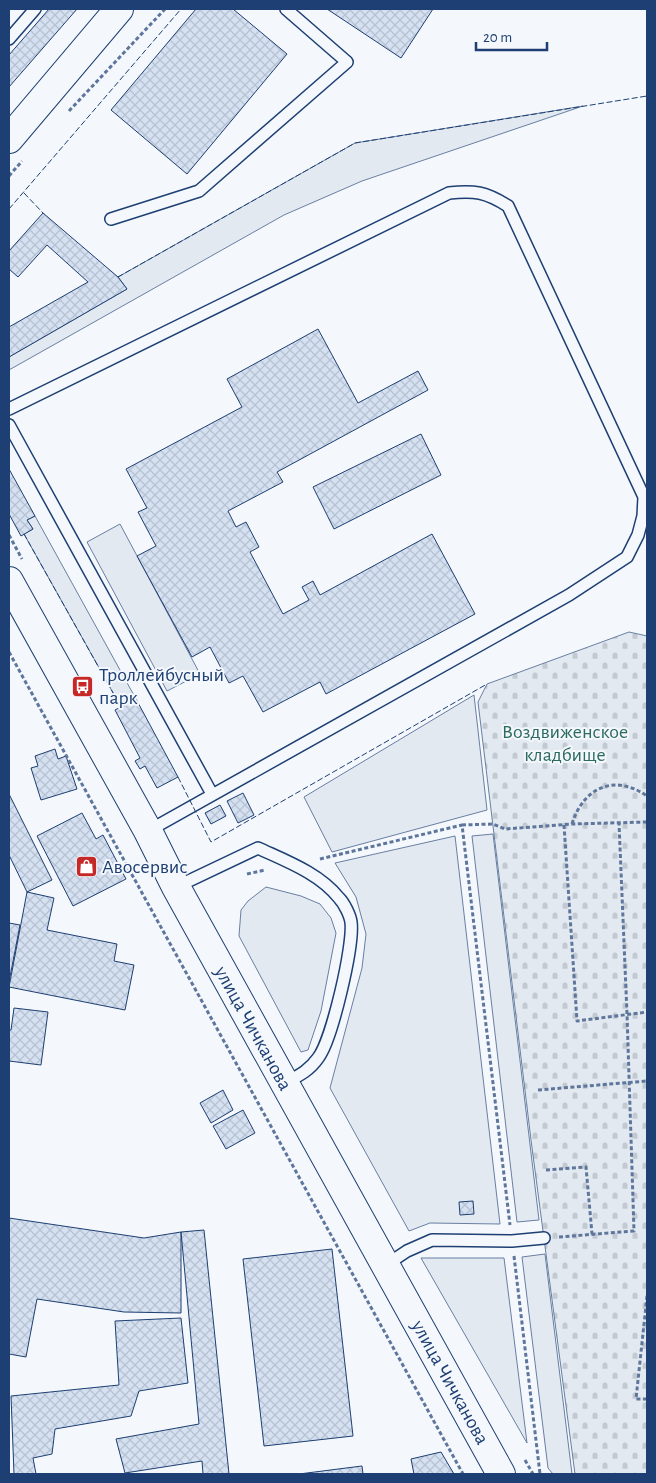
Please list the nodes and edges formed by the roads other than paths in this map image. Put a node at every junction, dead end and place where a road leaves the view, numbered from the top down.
1 (35, 9) edge
2 (120, 9) edge
3 (286, 9) edge
4 (9, 39) edge
5 (16, 150) edge
6 (111, 219) dead end
7 (9, 409) edge
8 (9, 425) edge
9 (9, 581) edge
10 (212, 794) junction
11 (148, 831) junction
12 (176, 887) junction
13 (285, 1084) junction
14 (544, 1238) road end
15 (386, 1265) junction
16 (501, 1474) edge

1 - 4 lane
2 - 5 main road
3 - 6 lane
7 - 10 lane
8 - 10 lane
9 - 11 main road, улица Чичканова
10 - 11 lane
11 - 12 main road, улица Чичканова
12 - 13 main road, улица Чичканова
12 - 13 lane
13 - 15 main road, улица Чичканова
14 - 15 lane
15 - 16 main road, улица Чичканова

